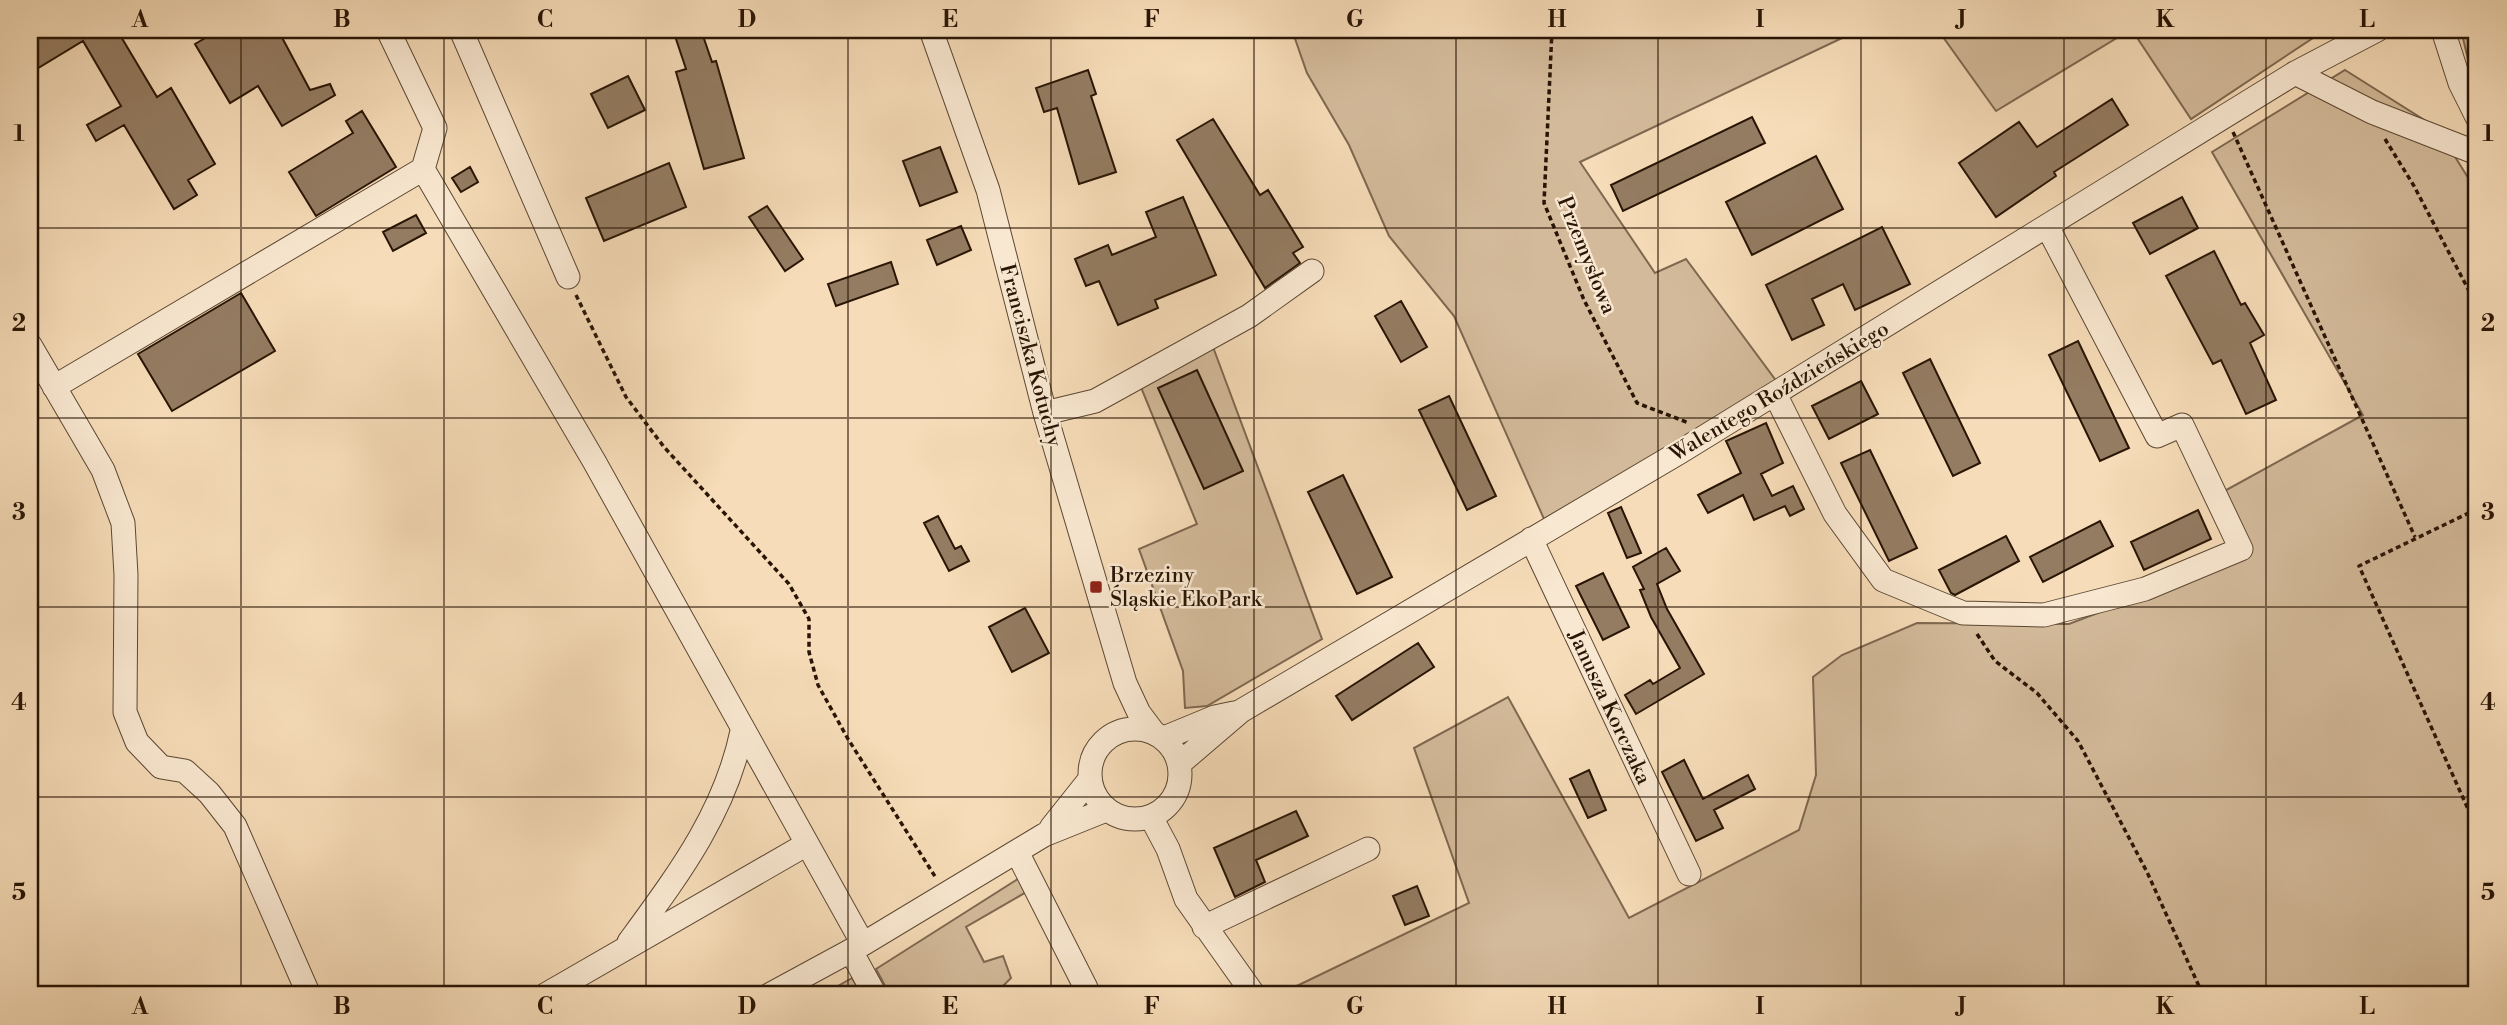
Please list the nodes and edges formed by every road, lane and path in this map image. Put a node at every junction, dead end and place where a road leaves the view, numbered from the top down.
1 (388, 30) edge
2 (461, 30) edge
3 (931, 30) edge
4 (1552, 30) edge
5 (2377, 30) edge
6 (2443, 30) edge
7 (2304, 68) junction
8 (2372, 111) junction
9 (2477, 117) edge
10 (2226, 118) junction
11 (2477, 153) edge
12 (423, 169) junction
13 (2047, 226) junction
14 (1312, 271) dead end
15 (568, 277) joint
16 (2477, 306) edge
17 (30, 345) edge
18 (54, 387) junction
19 (1775, 394) junction
20 (1045, 413) junction
21 (1713, 432) junction
22 (2477, 509) edge
23 (2416, 537) junction
24 (1531, 539) junction
25 (1963, 613) junction
26 (1125, 683) junction
27 (1241, 712) junction
28 (742, 731) junction
29 (1114, 733) junction
30 (1159, 735) junction
31 (1180, 764) junction
32 (1090, 779) junction
33 (1106, 810) junction
34 (1151, 817) junction
35 (2477, 829) edge
36 (1044, 835) junction
37 (807, 844) junction
38 (1368, 849) dead end
39 (1017, 852) junction
40 (1689, 874) dead end
41 (943, 897) junction
42 (1204, 927) junction
43 (857, 947) junction
44 (623, 950) junction
45 (1086, 988) dead end
46 (309, 995) edge
47 (545, 995) edge
48 (769, 995) edge
49 (875, 995) edge
50 (1254, 995) edge
51 (2203, 995) edge

1 - 12 street
2 - 15 street
3 - 20 street, Franciszka Kotuchy
4 - 21 path, Przemysłowa
5 - 7 street, Walentego Roździeńskiego
6 - 9 street
7 - 8 street
7 - 10 street, Walentego Roździeńskiego
8 - 11 street
8 - 16 path
10 - 13 street, Walentego Roździeńskiego
10 - 23 path
12 - 18 street
12 - 28 street
13 - 19 street, Walentego Roździeńskiego
13 - 25 street
14 - 20 street
15 - 41 path
17 - 18 street
18 - 46 street
19 - 21 street, Walentego Roździeńskiego
19 - 25 street
20 - 26 street, Franciszka Kotuchy
21 - 24 street, Walentego Roździeńskiego
22 - 23 path
23 - 35 path
24 - 27 street, Walentego Roździeńskiego
24 - 40 street, Janusza Korczaka
25 - 51 path
26 - 29 street, Franciszka Kotuchy
26 - 30 street, Franciszka Kotuchy
27 - 30 street, Walentego Roździeńskiego
27 - 31 street, Walentego Roździeńskiego
28 - 37 street
28 - 44 street
29 - 30 street
29 - 32 street
30 - 31 street
31 - 34 street
32 - 33 street
32 - 36 street
33 - 34 street
33 - 36 street
34 - 42 street
36 - 39 street
37 - 43 street
37 - 44 street
38 - 42 street
39 - 41 street
39 - 45 street
41 - 43 street
42 - 50 street
43 - 48 street
43 - 49 street
44 - 47 street

